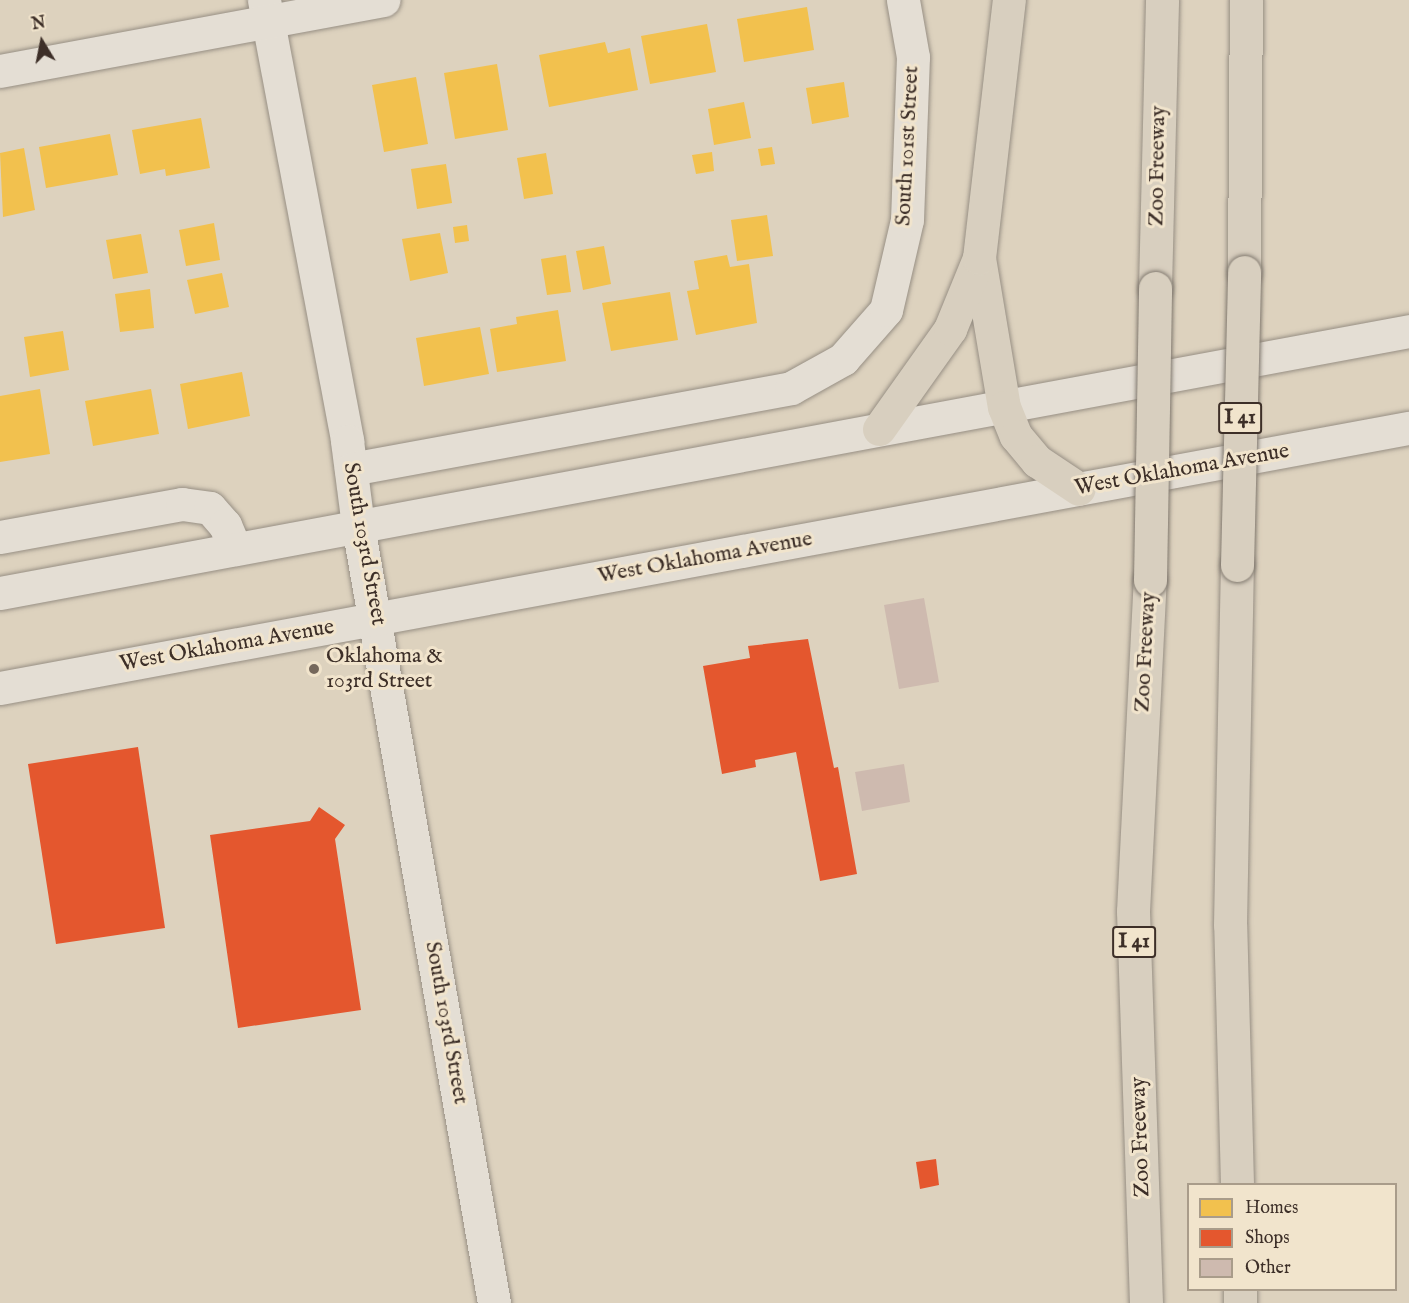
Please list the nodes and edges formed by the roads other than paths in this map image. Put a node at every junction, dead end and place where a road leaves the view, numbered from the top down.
1 (383, 0) edge
2 (903, 0) edge
3 (1009, 0) edge
4 (1162, 0) edge
5 (1246, 0) edge
6 (267, 11) edge
7 (0, 71) edge
8 (979, 258) junction
9 (1409, 331) edge
10 (1004, 407) junction
11 (1409, 428) edge
12 (879, 429) junction
13 (351, 469) junction
14 (1079, 489) junction
15 (358, 526) junction
16 (0, 537) edge
17 (235, 549) junction
18 (0, 593) edge
19 (377, 619) junction
20 (0, 688) edge
21 (1237, 1183) edge
22 (494, 1303) edge
23 (1146, 1303) edge

1 - 6 main road
2 - 13 main road, South 101st Street
3 - 8 highway
4 - 23 highway, Zoo Freeway / I 41, bridge
5 - 21 highway, I 41, bridge
6 - 7 main road
6 - 13 main road, South 103rd Street
8 - 10 highway
8 - 12 highway
9 - 10 main road
10 - 12 main road
10 - 14 highway
11 - 14 main road, West Oklahoma Avenue
12 - 15 main road
13 - 15 main road, South 103rd Street
14 - 19 main road, West Oklahoma Avenue
15 - 17 main road
15 - 19 main road, South 103rd Street
16 - 17 main road
17 - 18 main road
19 - 20 main road, West Oklahoma Avenue
19 - 22 main road, South 103rd Street

